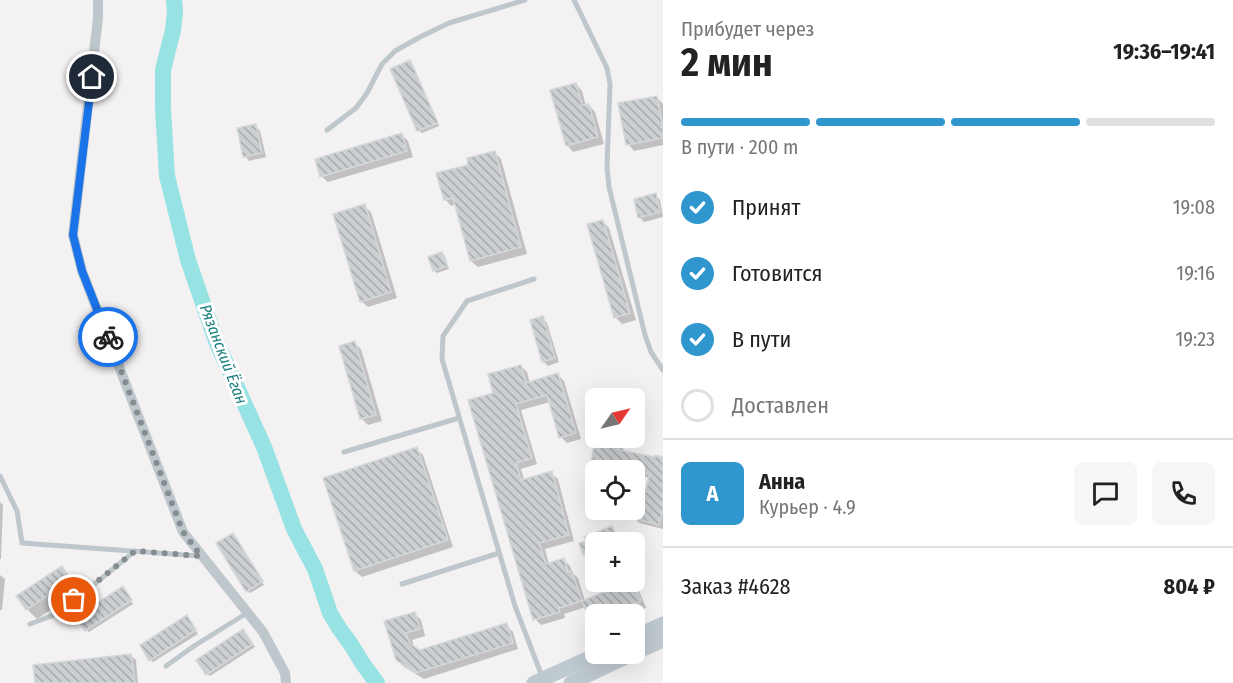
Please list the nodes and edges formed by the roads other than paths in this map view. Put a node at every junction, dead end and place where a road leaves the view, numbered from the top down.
1 (98, 0) edge
2 (525, 0) edge
3 (574, 0) edge
4 (327, 130) dead end
5 (534, 279) dead end
6 (663, 370) edge
7 (459, 418) junction
8 (345, 452) dead end
9 (0, 476) edge
10 (135, 551) junction
11 (499, 553) junction
12 (201, 556) junction
13 (402, 584) dead end
14 (248, 613) junction
15 (30, 624) dead end
16 (663, 624) edge
17 (645, 632) edge
18 (663, 640) edge
19 (645, 648) edge
20 (585, 660) edge
21 (610, 664) edge
22 (166, 666) dead end
23 (541, 682) edge
24 (286, 683) edge
25 (570, 683) edge

1 - 12 street
2 - 4 lane
3 - 6 lane
5 - 7 lane
7 - 8 lane
7 - 11 lane
9 - 10 lane
10 - 12 lane
10 - 15 lane
11 - 13 lane
11 - 23 lane
12 - 14 street
14 - 22 lane
14 - 24 street
16 - 17 main road
18 - 19 main road
20 - 23 main road
21 - 25 main road

